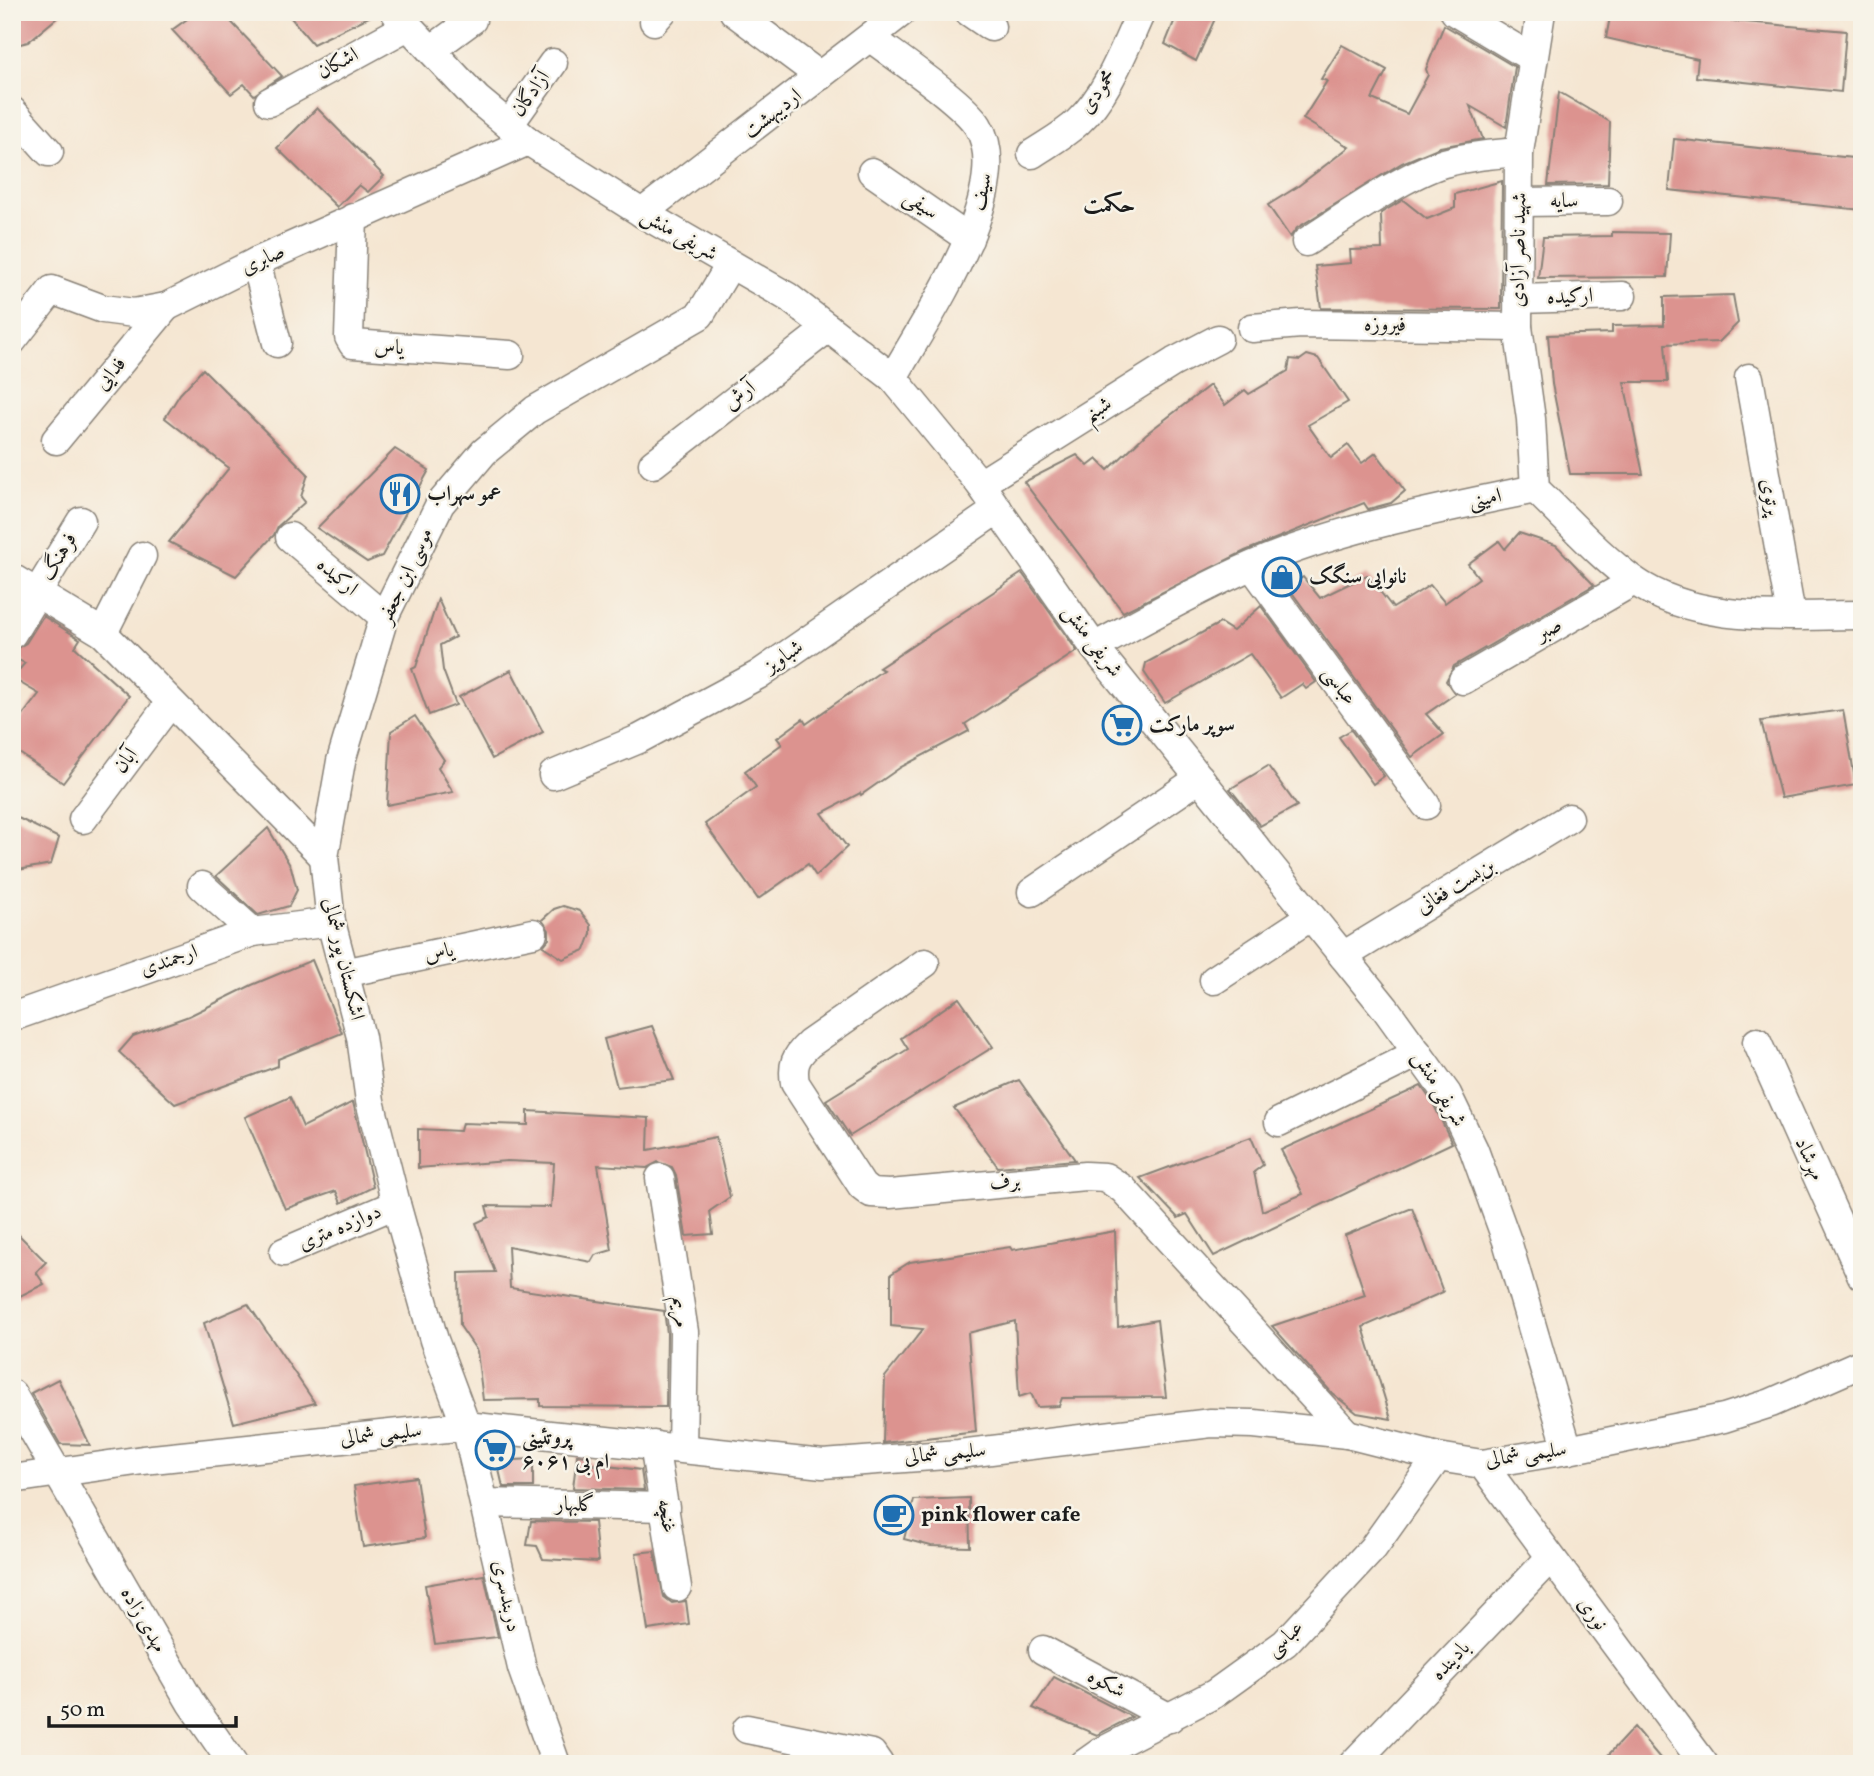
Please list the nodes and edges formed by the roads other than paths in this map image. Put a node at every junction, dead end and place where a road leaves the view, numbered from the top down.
1 (734, 12) edge
2 (902, 12) edge
3 (1141, 12) edge
4 (1455, 12) edge
5 (1541, 12) edge
6 (401, 19) edge
7 (472, 20) dead end
8 (871, 38) junction
9 (431, 50) junction
10 (1532, 58) junction
11 (552, 63) dead end
12 (820, 76) junction
13 (269, 102) dead end
14 (12, 111) edge
15 (519, 133) junction
16 (49, 152) dead end
17 (1520, 152) junction
18 (1032, 154) dead end
19 (872, 172) dead end
20 (1608, 201) dead end
21 (1519, 202) junction
22 (642, 213) junction
23 (354, 218) junction
24 (969, 239) junction
25 (1306, 242) dead end
26 (256, 262) junction
27 (730, 265) junction
28 (1622, 296) dead end
29 (1518, 299) junction
30 (166, 307) junction
31 (1518, 327) junction
32 (828, 328) junction
33 (1252, 328) dead end
34 (1218, 340) dead end
35 (12, 341) edge
36 (277, 343) dead end
37 (510, 355) dead end
38 (892, 378) junction
39 (1749, 379) dead end
40 (56, 440) dead end
41 (653, 464) dead end
42 (980, 484) junction
43 (1535, 489) junction
44 (998, 509) junction
45 (81, 521) dead end
46 (289, 537) dead end
47 (142, 556) dead end
48 (1252, 566) junction
49 (12, 578) edge
50 (1634, 581) junction
51 (37, 593) junction
52 (1791, 615) junction
53 (1862, 615) edge
54 (384, 617) junction
55 (103, 633) junction
56 (12, 634) edge
57 (1094, 648) junction
58 (1463, 680) dead end
59 (170, 703) junction
60 (553, 775) dead end
61 (1200, 778) junction
62 (1426, 805) dead end
63 (1569, 818) dead end
64 (83, 819) dead end
65 (324, 857) junction
66 (202, 886) dead end
67 (1032, 892) dead end
68 (1310, 917) junction
69 (331, 922) junction
70 (253, 932) junction
71 (533, 933) dead end
72 (1343, 956) junction
73 (925, 963) dead end
74 (344, 973) junction
75 (1214, 980) dead end
76 (12, 1017) edge
77 (1757, 1042) dead end
78 (1418, 1053) junction
79 (1279, 1122) dead end
80 (660, 1178) dead end
81 (396, 1204) junction
82 (284, 1252) dead end
83 (1862, 1276) edge
84 (1862, 1363) edge
85 (12, 1394) edge
86 (466, 1426) junction
87 (1347, 1434) junction
88 (668, 1447) junction
89 (1568, 1450) junction
90 (1438, 1457) junction
91 (1482, 1464) junction
92 (57, 1473) junction
93 (12, 1479) edge
94 (485, 1503) junction
95 (664, 1507) junction
96 (1550, 1558) junction
97 (677, 1587) dead end
98 (1042, 1650) dead end
99 (1170, 1718) junction
100 (747, 1729) dead end
101 (233, 1764) edge
102 (556, 1764) edge
103 (878, 1764) edge
104 (1084, 1764) edge
105 (1353, 1764) edge
106 (1704, 1764) edge

1 - 12 street
2 - 8 street, اردیبهشت
3 - 18 street, محمودی
4 - 10 street
5 - 10 street, شهید ناصر آزادی
6 - 9 street, شریفی منش
6 - 13 street, اشکان
7 - 9 street
8 - 12 street, اردیبهشت
8 - 24 street, سیف
9 - 15 street, شریفی منش
10 - 17 street, شهید ناصر آزادی
11 - 15 street, آزادگان
12 - 22 street, اردیبهشت
14 - 16 street
15 - 22 street, شریفی منش
15 - 23 street, صابری
17 - 21 street, شهید ناصر آزادی
17 - 25 street
19 - 24 street, سیفی
20 - 21 street, سایه
21 - 29 street, شهید ناصر آزادی
22 - 27 street, شریفی منش
23 - 26 street, صابری
23 - 37 street, یاس
24 - 38 street, سیف
26 - 30 street, صابری
26 - 36 street
27 - 32 street, شریفی منش
27 - 54 street, موسی ابن جعفر
28 - 29 street, ارکیده
29 - 31 street, شهید ناصر آزادی
30 - 35 street, صابری
30 - 40 street, فدایی
31 - 33 street, فیروزه
31 - 43 street, شهید ناصر آزادی
32 - 38 street, شریفی منش
32 - 41 street, آرش
34 - 42 street, شبنم
38 - 42 street, شریفی منش
39 - 52 street, پرتوی
42 - 44 street, شریفی منش
43 - 48 street, امینی
43 - 50 street
44 - 57 street, شریفی منش
44 - 60 street, شباویز
45 - 51 street, فرهنگ
46 - 54 street, ارکیده
47 - 55 street
48 - 57 street, امینی
48 - 62 street, عباسی
49 - 51 street
50 - 52 street
50 - 58 street, صبر
51 - 55 street
51 - 56 street, فرهنگ
52 - 53 street
54 - 65 street, موسی ابن جعفر
55 - 59 street
57 - 61 street, شریفی منش
59 - 64 street, آبان
59 - 65 street
61 - 67 street
61 - 68 street, شریفی منش
63 - 72 street, بن‌بست فغانی
65 - 69 street, اشکستان پور شمالی
66 - 70 street
68 - 72 street, شریفی منش
68 - 75 street
69 - 70 street, ارجمندی
69 - 74 street, اشکستان پور شمالی
70 - 76 street, ارجمندی
71 - 74 street, یاس
72 - 78 street, شریفی منش
73 - 87 street, برف
74 - 81 street, اشکستان پور شمالی
77 - 83 street, مهرشاد
78 - 79 street
78 - 89 street, شریفی منش
80 - 88 street, مریم
81 - 82 street, دوازده متری
81 - 86 street, اشکستان پور شمالی
84 - 89 street, سلیمی شمالی
85 - 92 street
86 - 88 street, سلیمی شمالی
86 - 92 street, سلیمی شمالی
86 - 94 street, دربندسری
87 - 88 street, سلیمی شمالی
87 - 90 street, سلیمی شمالی
88 - 95 street, غنچه
89 - 91 street, سلیمی شمالی
90 - 91 street, سلیمی شمالی
90 - 99 street, عباسی
91 - 96 street, نوری
92 - 93 street, سلیمی شمالی
92 - 101 street, مهدی زاده
94 - 95 street, گلبهار
94 - 102 street, دربندسری
95 - 97 street, غنچه
96 - 105 street, بادینده
96 - 106 street, نوری
98 - 99 street, شکوه
99 - 104 street, عباسی
100 - 103 street

